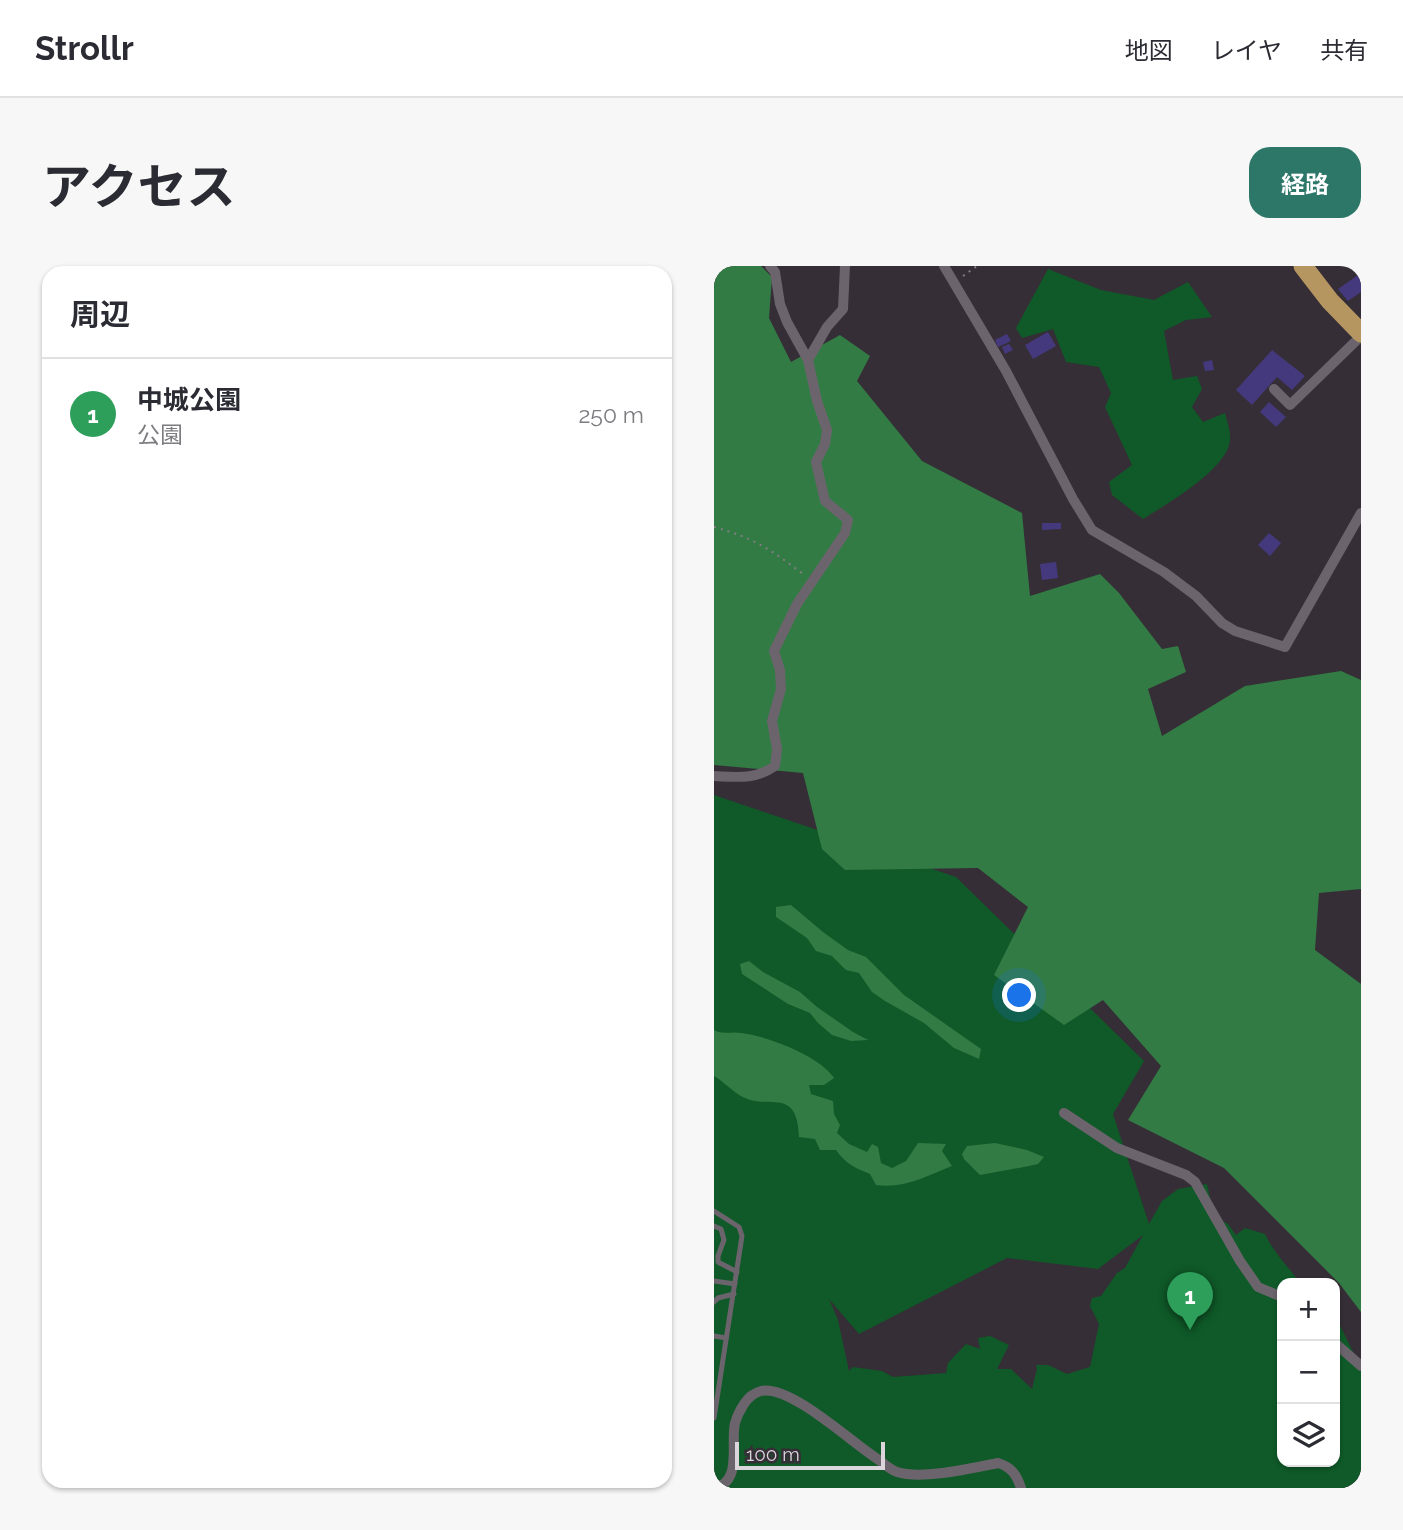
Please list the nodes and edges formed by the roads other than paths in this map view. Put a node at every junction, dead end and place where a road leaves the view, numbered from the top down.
1 (770, 266) edge
2 (845, 266) edge
3 (944, 266) edge
4 (1303, 266) edge
5 (1361, 335) edge
6 (808, 360) junction
7 (1273, 389) dead end
8 (1361, 513) edge
9 (714, 776) edge
10 (1065, 1113) dead end
11 (714, 1211) edge
12 (714, 1226) edge
13 (737, 1272) junction
14 (714, 1281) edge
15 (736, 1284) junction
16 (734, 1294) junction
17 (1277, 1295) edge
18 (714, 1303) edge
19 (714, 1336) edge
20 (726, 1338) junction
21 (1340, 1347) edge
22 (714, 1358) edge
23 (724, 1359) junction
24 (1361, 1366) edge
25 (717, 1369) edge
26 (716, 1386) edge
27 (714, 1418) edge
28 (714, 1488) edge
29 (1021, 1488) edge

1 - 6 street
2 - 6 street
3 - 8 street
4 - 5 highway
5 - 7 street
6 - 9 street
10 - 17 street
11 - 13 lane
12 - 13 lane
13 - 15 lane
14 - 15 lane
15 - 16 lane
16 - 18 lane
16 - 20 lane
19 - 20 lane
20 - 23 lane
21 - 24 street
22 - 23 lane
23 - 25 lane
25 - 26 lane
26 - 27 lane
28 - 29 street

